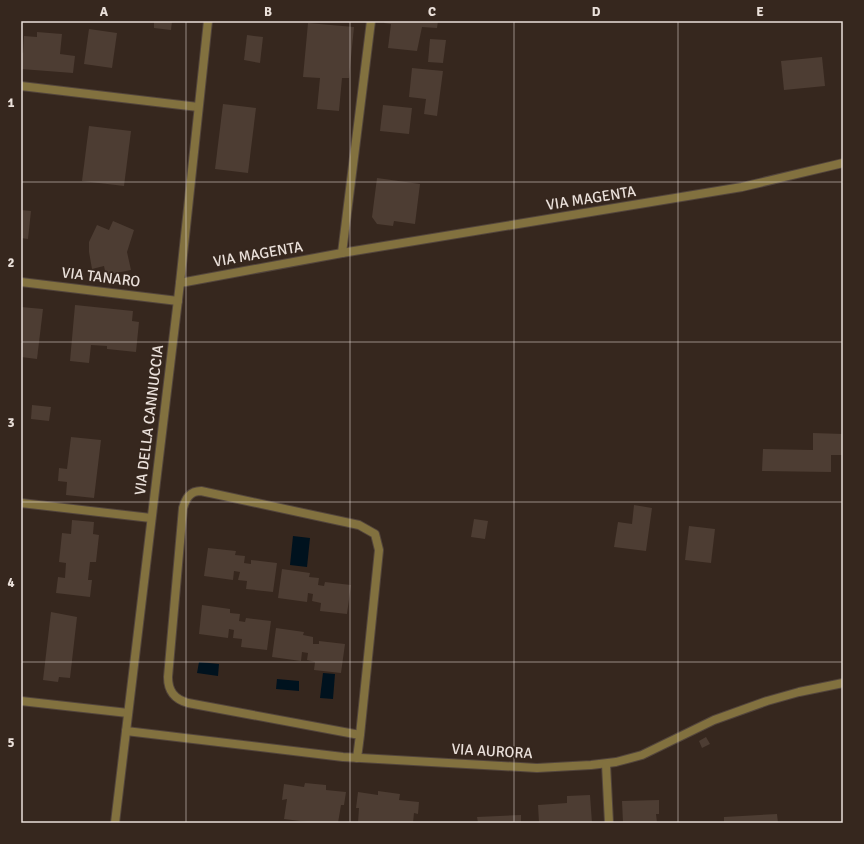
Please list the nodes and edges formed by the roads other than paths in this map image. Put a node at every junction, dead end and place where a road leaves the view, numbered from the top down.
1 (208, 21) edge
2 (370, 21) edge
3 (21, 86) edge
4 (198, 107) junction
5 (843, 164) edge
6 (342, 253) junction
7 (21, 282) edge
8 (180, 283) junction
9 (178, 301) junction
10 (21, 503) edge
11 (151, 518) junction
12 (843, 683) edge
13 (21, 701) edge
14 (128, 713) junction
15 (126, 731) junction
16 (360, 735) junction
17 (357, 758) junction
18 (606, 764) junction
19 (115, 823) edge
20 (609, 823) edge

1 - 4 street, VIA DELLA CANNUCCIA
2 - 6 street
3 - 4 street
4 - 8 street, VIA DELLA CANNUCCIA
5 - 6 street, VIA MAGENTA
6 - 8 street, VIA MAGENTA
7 - 9 street, VIA TANARO
8 - 9 street, VIA DELLA CANNUCCIA
9 - 11 street, VIA DELLA CANNUCCIA
10 - 11 street
11 - 14 street, VIA DELLA CANNUCCIA
12 - 18 street, VIA AURORA
13 - 14 street
14 - 15 street, VIA DELLA CANNUCCIA
15 - 17 street, VIA AURORA
15 - 19 street, VIA DELLA CANNUCCIA
16 - 16 street
16 - 17 street
17 - 18 street, VIA AURORA
18 - 20 street

